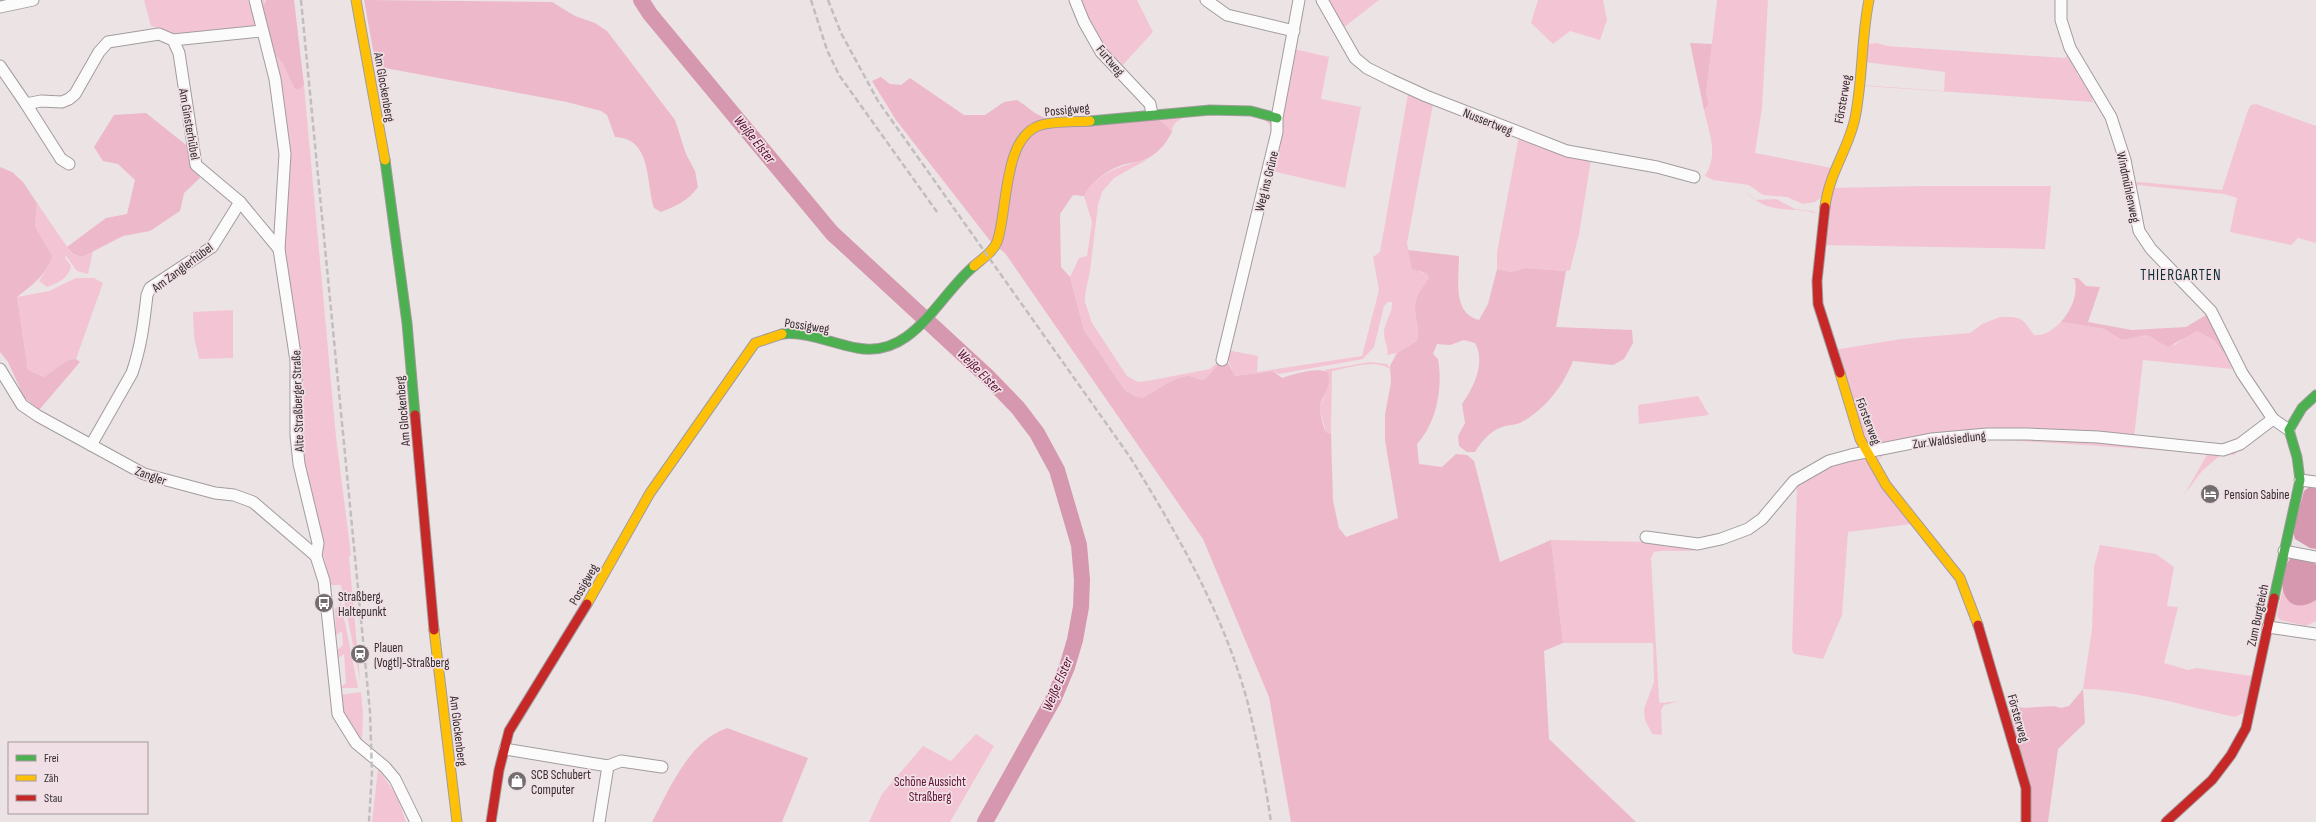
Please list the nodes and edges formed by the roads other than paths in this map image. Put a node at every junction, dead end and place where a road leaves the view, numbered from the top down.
1 (33, 0) edge
2 (254, 0) edge
3 (356, 0) edge
4 (1075, 0) edge
5 (1206, 0) edge
6 (1299, 0) edge
7 (1322, 0) edge
8 (1869, 0) edge
9 (2060, 0) edge
10 (0, 7) edge
11 (261, 31) junction
12 (1294, 31) junction
13 (173, 40) junction
14 (0, 66) edge
15 (26, 104) junction
16 (1152, 114) junction
17 (1277, 118) junction
18 (69, 164) dead end
19 (1694, 177) dead end
20 (240, 202) junction
21 (279, 248) junction
22 (1222, 360) dead end
23 (0, 369) edge
24 (2316, 395) edge
25 (2273, 419) junction
26 (2289, 430) junction
27 (91, 445) junction
28 (1866, 452) junction
29 (2300, 480) junction
30 (2316, 482) edge
31 (1646, 537) dead end
32 (2284, 550) junction
33 (316, 556) junction
34 (2316, 557) edge
35 (2268, 627) junction
36 (2316, 634) edge
37 (505, 749) junction
38 (608, 766) junction
39 (662, 767) dead end
40 (416, 822) edge
41 (457, 822) edge
42 (491, 822) edge
43 (599, 822) edge
44 (2026, 822) edge
45 (2166, 822) edge

1 - 10 street
2 - 11 street, Alte Straßberger Straße
3 - 41 street, Am Glockenberg
4 - 16 street, Furtweg
5 - 12 street
6 - 12 street, Weg ins Grüne
7 - 19 street, Nussertweg
8 - 28 street, Försterweg
9 - 25 street, Windmühlenweg
11 - 13 street
11 - 21 street, Alte Straßberger Straße
12 - 17 street, Weg ins Grüne
13 - 15 street
13 - 20 street, Am Ginsterhübel
14 - 15 street
15 - 18 street
16 - 17 street, Possigweg
16 - 37 street, Possigweg
17 - 22 street, Weg ins Grüne
20 - 21 street, Am Ginsterhübel
20 - 27 street, Am Zanglerhübel
21 - 33 street, Alte Straßberger Straße
23 - 27 street, Zangler
24 - 26 street
25 - 26 street, Windmühlenweg
25 - 28 street, Zur Waldsiedlung
26 - 29 street, Zum Burgteich
27 - 33 street, Zangler
28 - 31 street, Zur Waldsiedlung
28 - 44 street, Försterweg
29 - 30 street
29 - 32 street, Zum Burgteich
32 - 34 street
32 - 35 street, Zum Burgteich
33 - 40 street, Alte Straßberger Straße
35 - 36 street
35 - 45 street, Zum Burgteich
37 - 38 street
37 - 42 street, Possigweg
38 - 39 street
38 - 43 street

